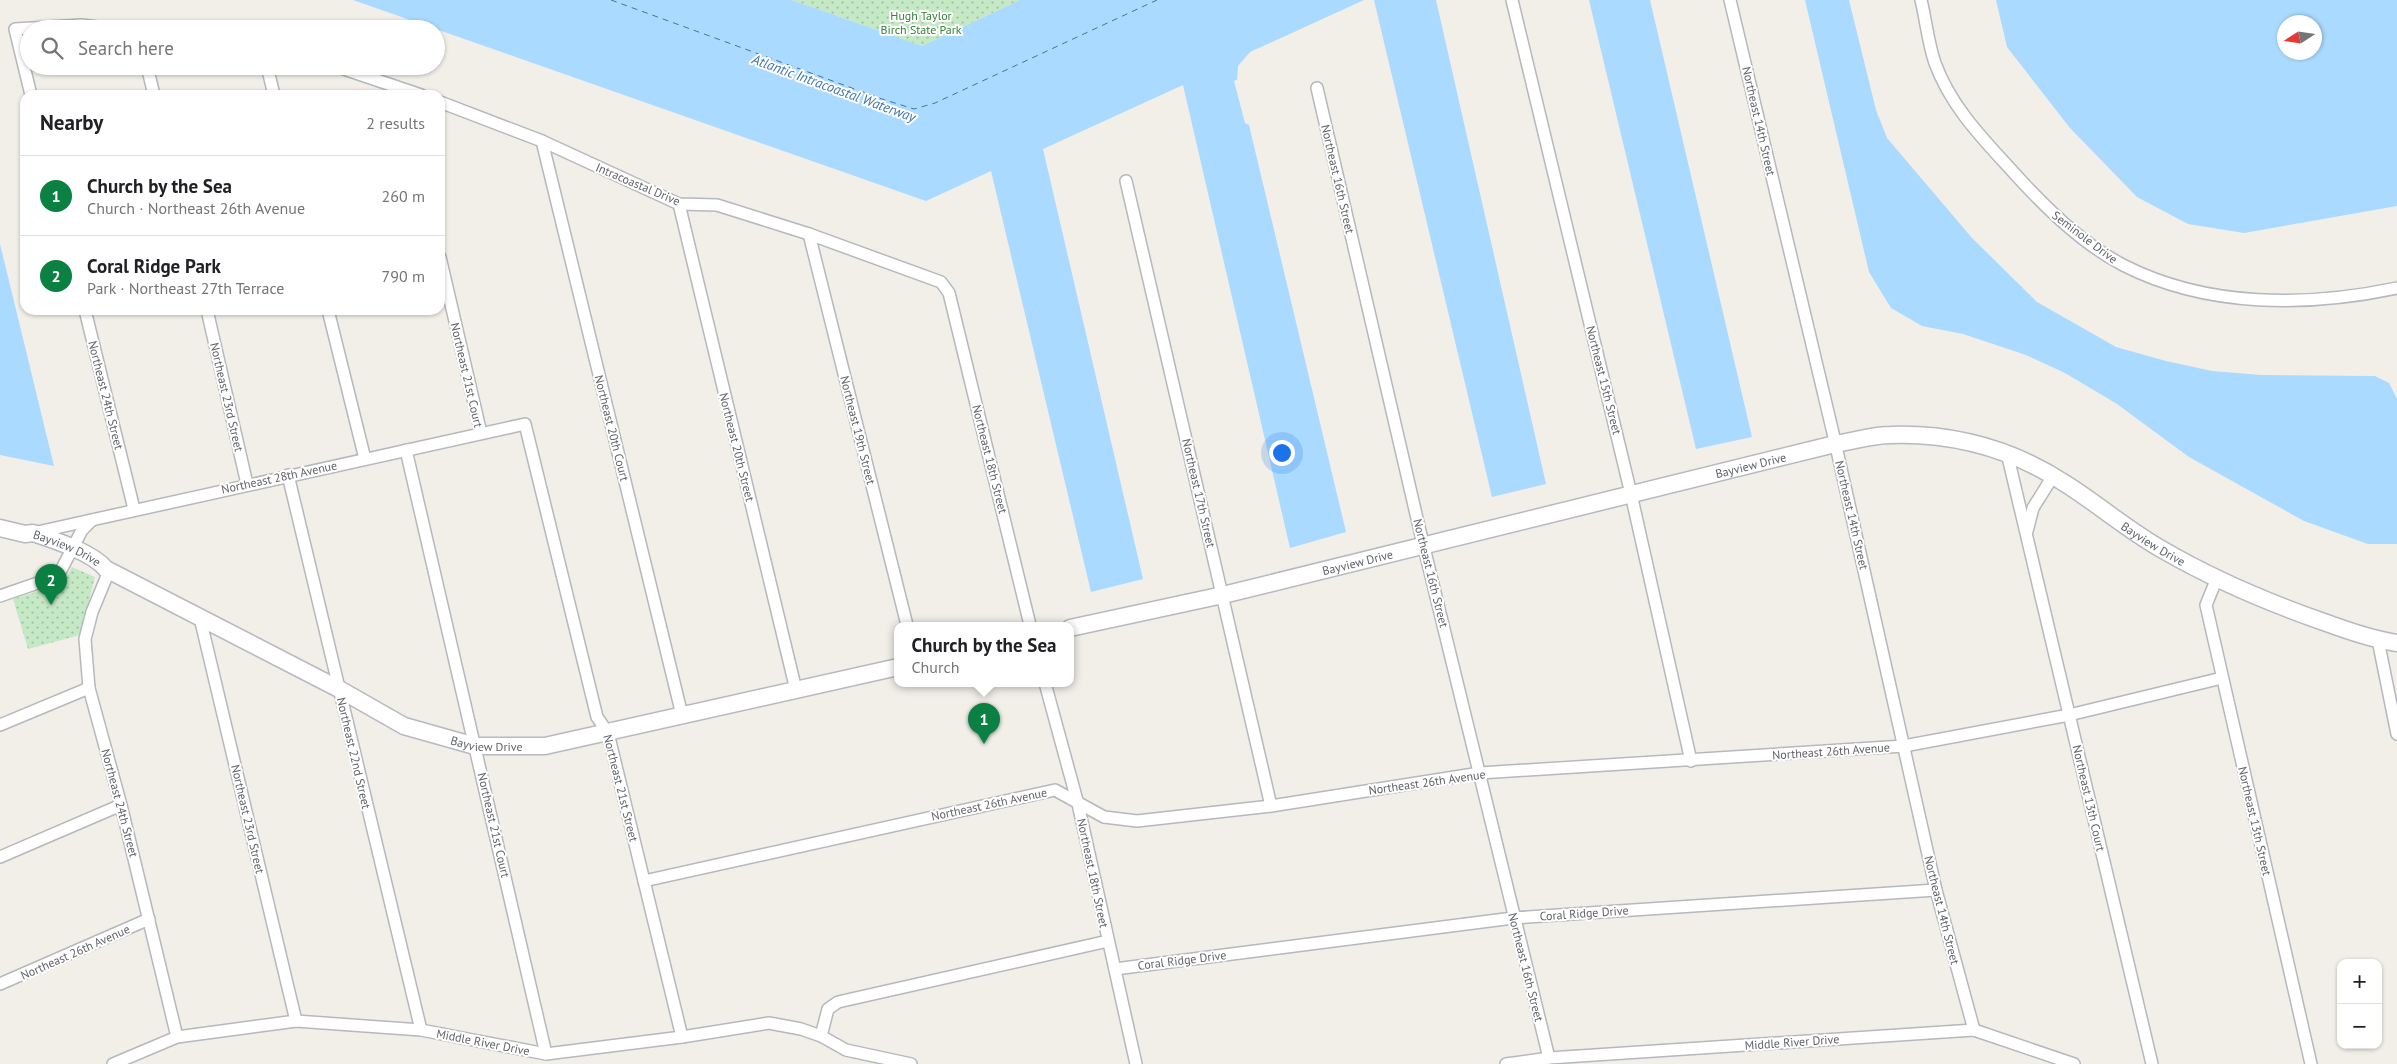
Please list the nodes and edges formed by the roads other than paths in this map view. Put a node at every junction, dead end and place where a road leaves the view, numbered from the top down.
1 (1512, 0) edge
2 (1730, 0) edge
3 (1921, 0) edge
4 (20, 29) edge
5 (20, 52) edge
6 (26, 75) edge
7 (149, 75) edge
8 (269, 75) edge
9 (359, 75) edge
10 (1316, 88) dead end
11 (30, 90) edge
12 (153, 90) edge
13 (273, 90) edge
14 (398, 90) edge
15 (445, 104) edge
16 (542, 141) junction
17 (1126, 181) dead end
18 (679, 204) junction
19 (809, 234) junction
20 (445, 279) edge
21 (2397, 288) edge
22 (949, 292) joint
23 (86, 315) edge
24 (208, 315) edge
25 (329, 315) edge
26 (525, 424) joint
27 (481, 434) junction
28 (1835, 444) junction
29 (406, 450) junction
30 (2007, 453) junction
31 (365, 459) junction
32 (288, 475) junction
33 (2053, 476) junction
34 (247, 484) junction
35 (1631, 494) junction
36 (134, 509) junction
37 (95, 518) junction
38 (0, 528) edge
39 (2027, 531) junction
40 (29, 533) junction
41 (1424, 545) junction
42 (70, 552) junction
43 (107, 570) junction
44 (2217, 578) junction
45 (1223, 595) junction
46 (0, 596) edge
47 (200, 618) junction
48 (906, 622) edge
49 (1029, 622) edge
50 (1074, 627) edge
51 (2378, 640) junction
52 (2397, 643) edge
53 (894, 668) edge
54 (2222, 678) junction
55 (1046, 687) edge
56 (89, 688) junction
57 (339, 689) junction
58 (796, 690) junction
59 (682, 715) junction
60 (2069, 715) junction
61 (0, 725) edge
62 (608, 733) junction
63 (2397, 734) edge
64 (476, 746) junction
65 (1904, 746) junction
66 (1690, 761) junction
67 (1480, 773) junction
68 (1078, 804) junction
69 (121, 806) junction
70 (1271, 806) junction
71 (0, 858) edge
72 (644, 880) junction
73 (1936, 890) junction
74 (1514, 918) junction
75 (149, 920) junction
76 (1108, 942) junction
77 (1115, 969) junction
78 (0, 984) edge
79 (296, 1021) junction
80 (421, 1030) junction
81 (1974, 1030) junction
82 (821, 1036) junction
83 (178, 1037) junction
84 (682, 1037) junction
85 (546, 1054) junction
86 (1549, 1058) junction
87 (113, 1064) edge
88 (911, 1064) edge
89 (1136, 1064) edge
90 (1506, 1064) edge
91 (2074, 1064) edge
92 (2152, 1064) edge
93 (2311, 1064) edge

1 - 35 street, Northeast 15th Street
2 - 28 street, Northeast 14th Street
3 - 21 street, Seminole Drive
4 - 5 street
6 - 11 street
7 - 12 street
8 - 13 street
9 - 14 street
10 - 41 street, Northeast 16th Street
15 - 16 street, Intracoastal Drive
16 - 18 street, Intracoastal Drive
16 - 59 street, Northeast 20th Court
17 - 45 street, Northeast 17th Street
18 - 19 street, Intracoastal Drive
18 - 58 street, Northeast 20th Street
19 - 22 street, Intracoastal Drive
19 - 48 street, Northeast 19th Street
20 - 27 street, Northeast 21st Court
22 - 49 street, Northeast 18th Street
23 - 36 street, Northeast 24th Street
24 - 34 street, Northeast 23rd Street
25 - 31 street
26 - 27 street, Northeast 28th Avenue
26 - 62 street, Northeast 21st Street
27 - 29 street, Northeast 28th Avenue
28 - 30 street, Bayview Drive
28 - 35 street, Bayview Drive
28 - 65 street, Northeast 14th Street
29 - 31 street, Northeast 28th Avenue
29 - 64 street, Northeast 21st Court
30 - 33 street, Bayview Drive
30 - 39 street, Northeast 13th Court
31 - 32 street, Northeast 28th Avenue
32 - 34 street, Northeast 28th Avenue
32 - 57 street, Northeast 22nd Street
33 - 39 street, Northeast 13th Court
33 - 44 street, Bayview Drive
34 - 36 street, Northeast 28th Avenue
35 - 41 street, Bayview Drive
35 - 66 street, Northeast 15th Street
36 - 37 street, Northeast 28th Avenue
37 - 40 street, Northeast 28th Avenue
37 - 42 street
38 - 40 street, Bayview Drive
39 - 60 street, Northeast 13th Court
40 - 42 street, Bayview Drive
41 - 45 street, Bayview Drive
41 - 67 street, Northeast 16th Street
42 - 43 street, Bayview Drive
42 - 46 street
43 - 47 street, Bayview Drive
43 - 56 street, Northeast 24th Street
44 - 51 street, Bayview Drive
44 - 54 street, Northeast 13th Street
45 - 50 street, Bayview Drive
45 - 70 street, Northeast 17th Street
47 - 57 street, Bayview Drive
47 - 79 street, Northeast 23rd Street
51 - 52 street, Bayview Drive
51 - 63 street
53 - 58 street, Bayview Drive
54 - 60 street, Northeast 26th Avenue
54 - 93 street, Northeast 13th Street
55 - 68 street, Northeast 18th Street
56 - 61 street
56 - 69 street, Northeast 24th Street
57 - 64 street, Bayview Drive
57 - 80 street, Northeast 22nd Street
58 - 59 street, Bayview Drive
59 - 62 street, Bayview Drive
60 - 65 street, Northeast 26th Avenue
60 - 92 street, Northeast 13th Court
62 - 64 street, Bayview Drive
62 - 72 street, Northeast 21st Street
64 - 85 street, Northeast 21st Court
65 - 66 street, Northeast 26th Avenue
65 - 73 street, Northeast 14th Street
66 - 67 street, Northeast 26th Avenue
67 - 70 street, Northeast 26th Avenue
67 - 74 street, Northeast 16th Street
68 - 70 street, Northeast 26th Avenue
68 - 72 street, Northeast 26th Avenue
68 - 76 street, Northeast 18th Street
69 - 71 street
69 - 75 street, Northeast 24th Street
72 - 84 street, Northeast 21st Street
73 - 74 street, Coral Ridge Drive
73 - 81 street, Northeast 14th Street
74 - 77 street, Coral Ridge Drive
74 - 86 street, Northeast 16th Street
75 - 78 street, Northeast 26th Avenue
75 - 83 street, Northeast 24th Street
76 - 77 street, Northeast 18th Street
76 - 82 street
77 - 89 street, Northeast 18th Street
79 - 80 street, Middle River Drive
79 - 83 street, Middle River Drive
80 - 85 street, Middle River Drive
81 - 86 street, Middle River Drive
81 - 91 street, Middle River Drive
82 - 84 street, Middle River Drive
82 - 88 street, Middle River Drive
83 - 87 street, Middle River Drive
84 - 85 street, Middle River Drive
86 - 90 street, Middle River Drive

